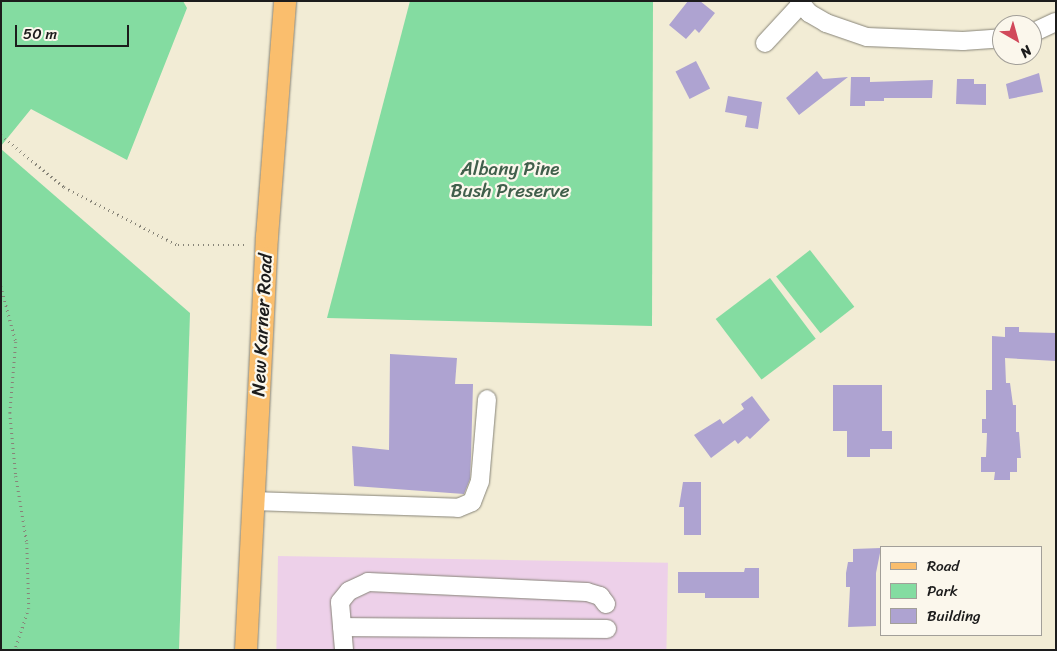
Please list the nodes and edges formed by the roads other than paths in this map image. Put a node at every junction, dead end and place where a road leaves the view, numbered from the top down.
1 (285, 1) edge
2 (800, 3) edge
3 (1056, 22) edge
4 (1042, 28) edge
5 (992, 39) edge
6 (765, 43) dead end
7 (487, 399) dead end
8 (252, 501) junction
9 (606, 604) dead end
10 (342, 627) junction
11 (607, 629) dead end
12 (246, 650) edge
13 (344, 650) edge

1 - 8 main road, New Karner Road
2 - 5 street
2 - 6 street
3 - 4 street
7 - 8 street
8 - 12 main road, New Karner Road
9 - 10 street
10 - 11 street
10 - 13 street

